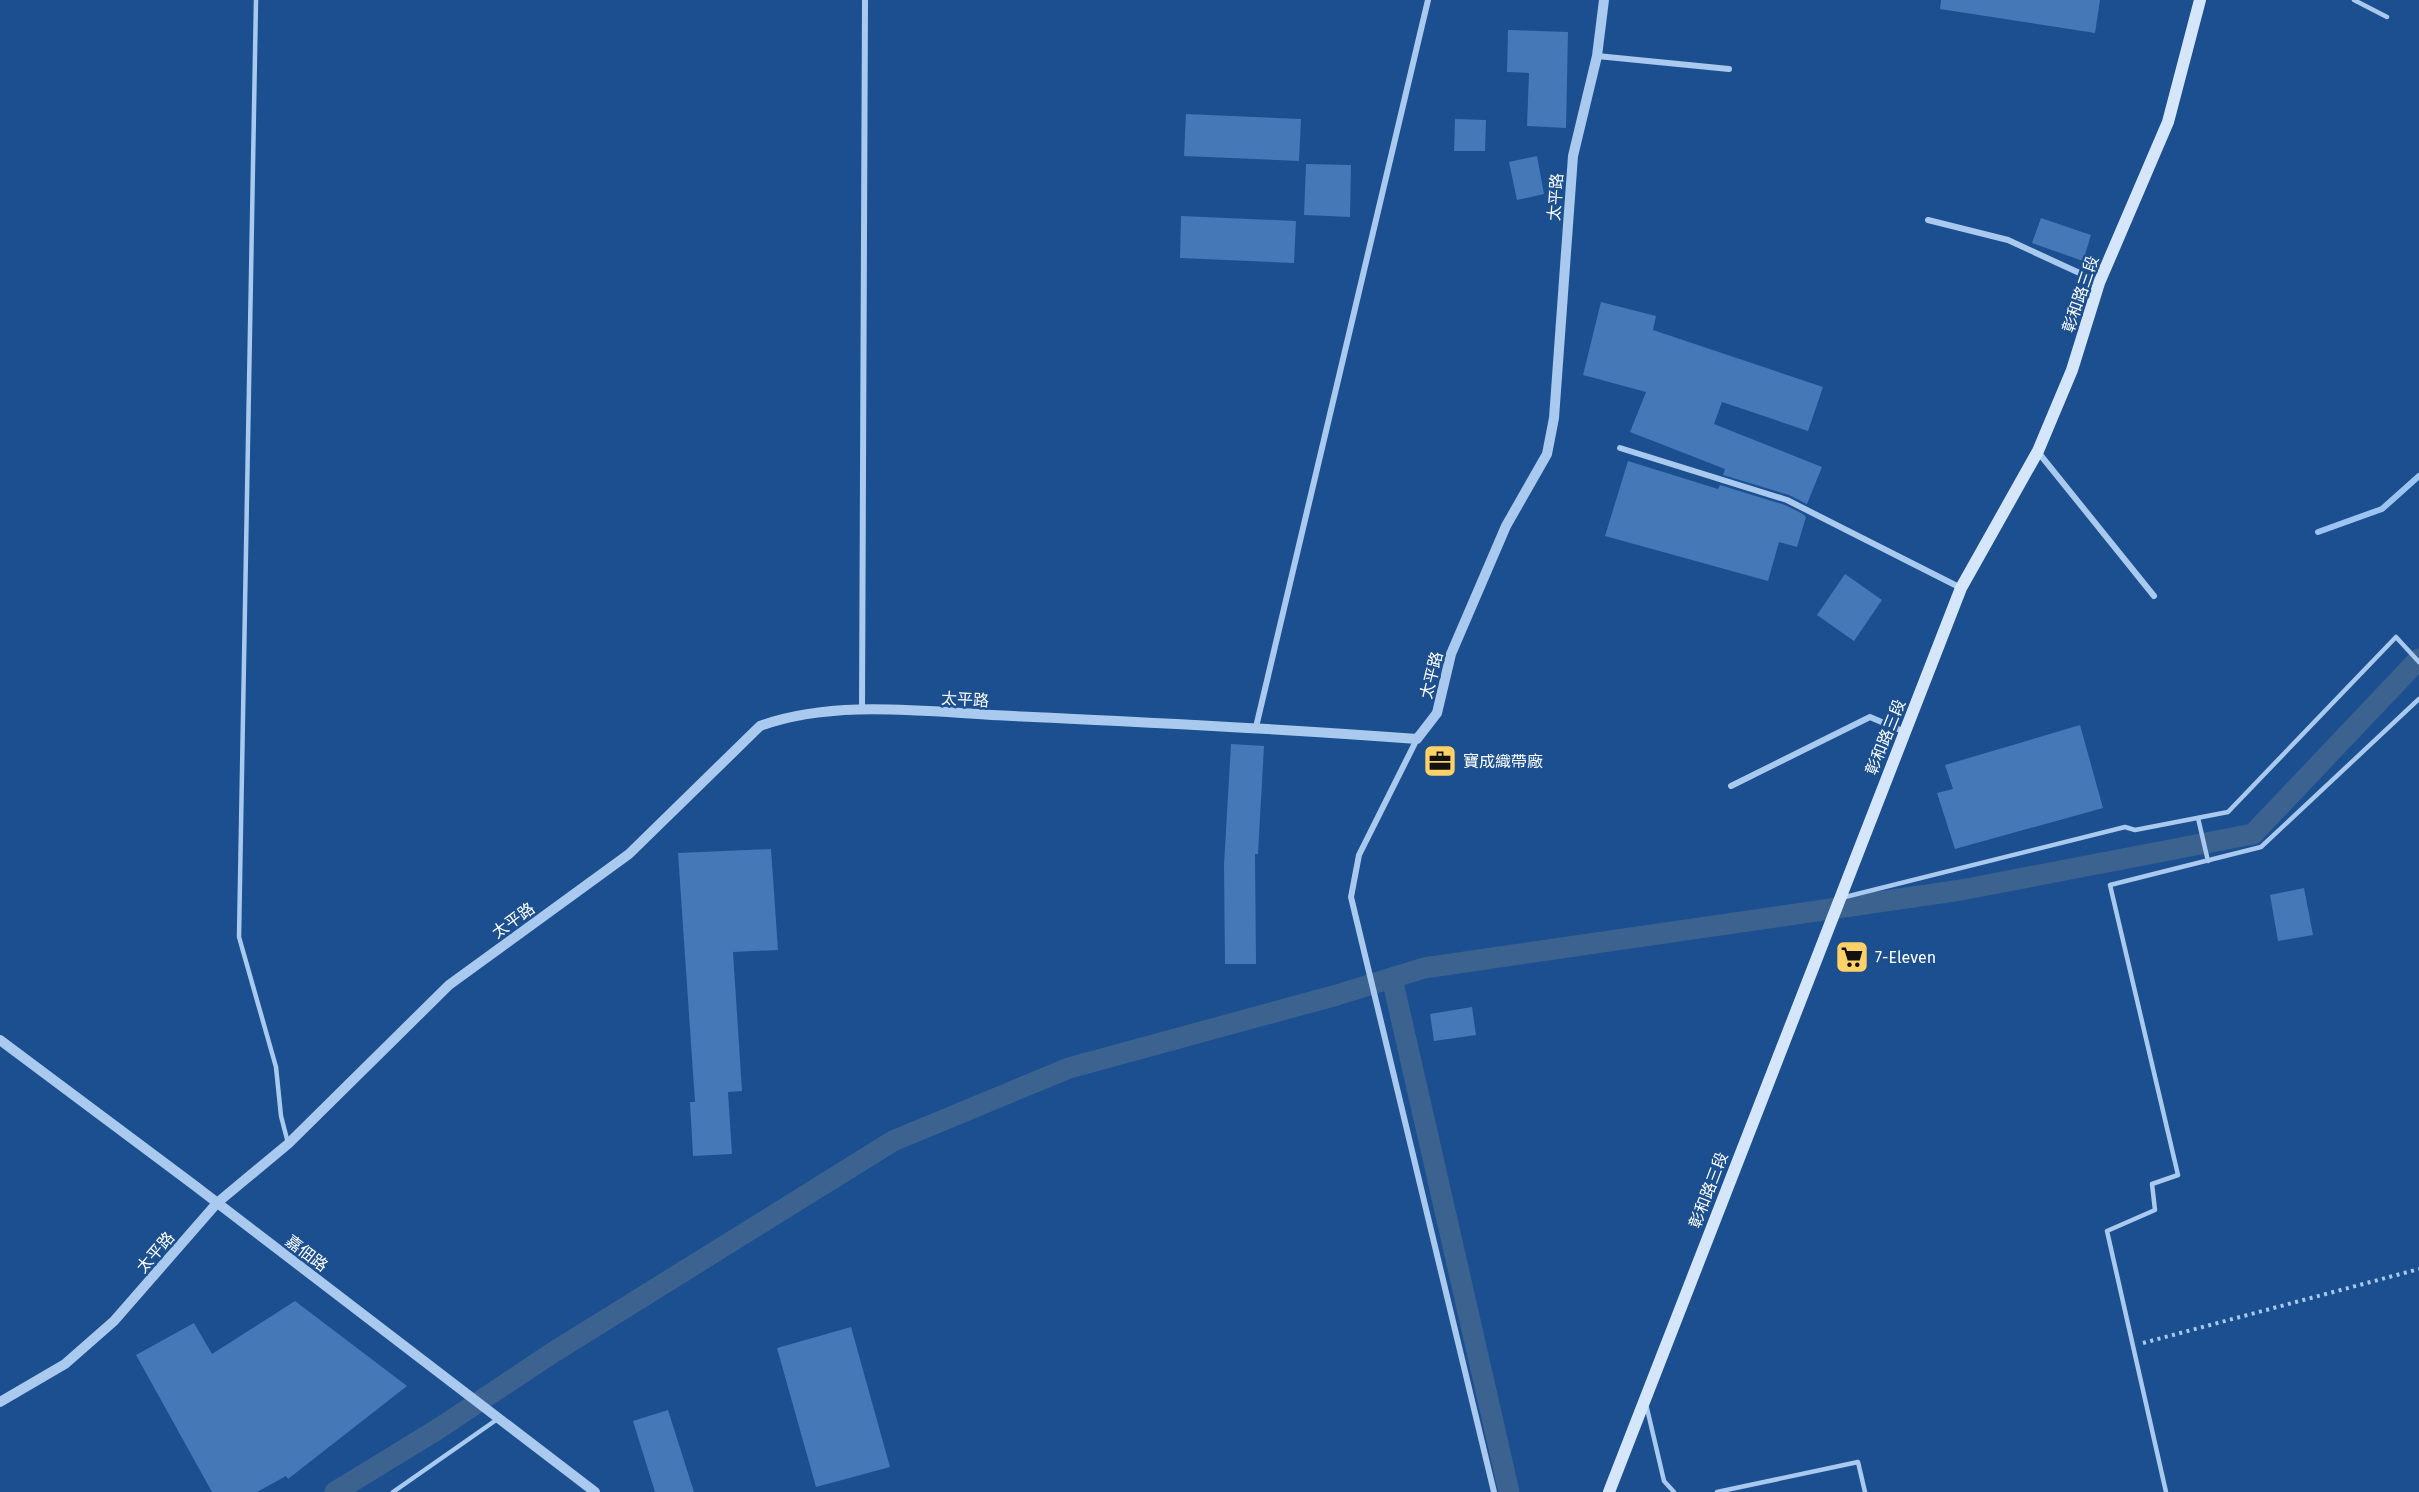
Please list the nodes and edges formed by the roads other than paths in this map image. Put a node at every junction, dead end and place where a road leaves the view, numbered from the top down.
1 (256, 0) edge
2 (865, 0) edge
3 (1428, 0) edge
4 (1604, 0) edge
5 (2200, 0) edge
6 (2354, 0) edge
7 (2386, 17) dead end
8 (1597, 56) junction
9 (1729, 69) dead end
10 (1928, 220) dead end
11 (2099, 283) junction
12 (1620, 448) dead end
13 (2038, 451) junction
14 (1961, 588) junction
15 (2154, 596) dead end
16 (2419, 662) edge
17 (2419, 699) edge
18 (862, 710) junction
19 (1256, 727) junction
20 (1906, 732) junction
21 (1417, 739) junction
22 (1731, 786) dead end
23 (2198, 818) junction
24 (2208, 861) junction
25 (1839, 898) junction
26 (0, 1040) edge
27 (288, 1144) junction
28 (217, 1203) junction
29 (1645, 1400) junction
30 (0, 1402) edge
31 (499, 1418) junction
32 (393, 1492) edge
33 (595, 1492) edge
34 (1494, 1492) edge
35 (1609, 1492) edge
36 (1674, 1492) edge
37 (1718, 1492) edge
38 (1865, 1492) edge
39 (2166, 1492) edge

1 - 27 lane
2 - 18 street
3 - 19 street
4 - 8 street, 太平路
5 - 11 main road, 彰和路三段
6 - 7 lane
8 - 9 street
8 - 21 street, 太平路
10 - 11 street
11 - 13 main road, 彰和路三段
12 - 14 street
13 - 14 main road, 彰和路三段
13 - 15 street
14 - 20 main road, 彰和路三段
16 - 23 lane
17 - 24 lane
18 - 19 street, 太平路
18 - 27 street, 太平路
19 - 21 street, 太平路
20 - 22 street
20 - 25 main road, 彰和路三段
21 - 34 street
23 - 24 lane
23 - 25 lane
24 - 39 lane
25 - 29 main road, 彰和路三段
26 - 28 street, 嘉佃路
27 - 28 street, 太平路
28 - 30 street, 太平路
28 - 31 street, 嘉佃路
29 - 35 main road, 彰和路三段
29 - 36 lane
31 - 32 lane
31 - 33 street, 嘉佃路
37 - 38 lane

